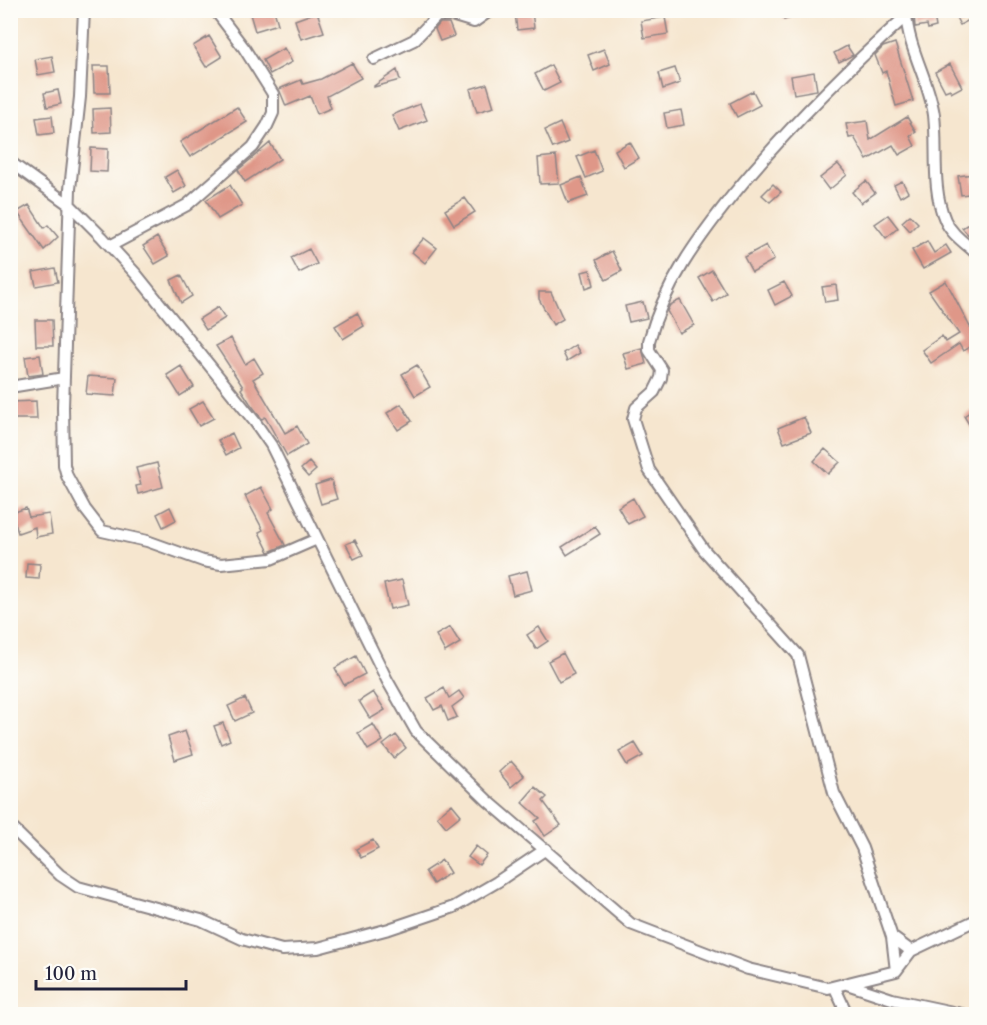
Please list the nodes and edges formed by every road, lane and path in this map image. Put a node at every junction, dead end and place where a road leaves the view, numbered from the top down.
1 (84, 10) edge
2 (215, 10) edge
3 (491, 10) edge
4 (906, 13) edge
5 (374, 59) dead end
6 (10, 162) edge
7 (71, 206) junction
8 (110, 246) junction
9 (976, 253) edge
10 (64, 378) junction
11 (10, 387) edge
12 (317, 539) junction
13 (10, 826) edge
14 (546, 849) junction
15 (976, 920) edge
16 (892, 937) junction
17 (911, 951) junction
18 (896, 971) junction
19 (847, 984) junction
20 (834, 988) junction
21 (846, 1014) edge
22 (962, 1014) edge

1 - 7 street
2 - 8 street
3 - 5 street
4 - 9 street
4 - 16 street
6 - 7 street
7 - 8 street
7 - 10 street
8 - 12 street
10 - 11 street
10 - 12 street
12 - 14 street
13 - 14 street
14 - 20 street
15 - 17 street
16 - 17 street
16 - 18 street
17 - 18 street
18 - 19 street
19 - 20 street
19 - 22 street
20 - 21 street

